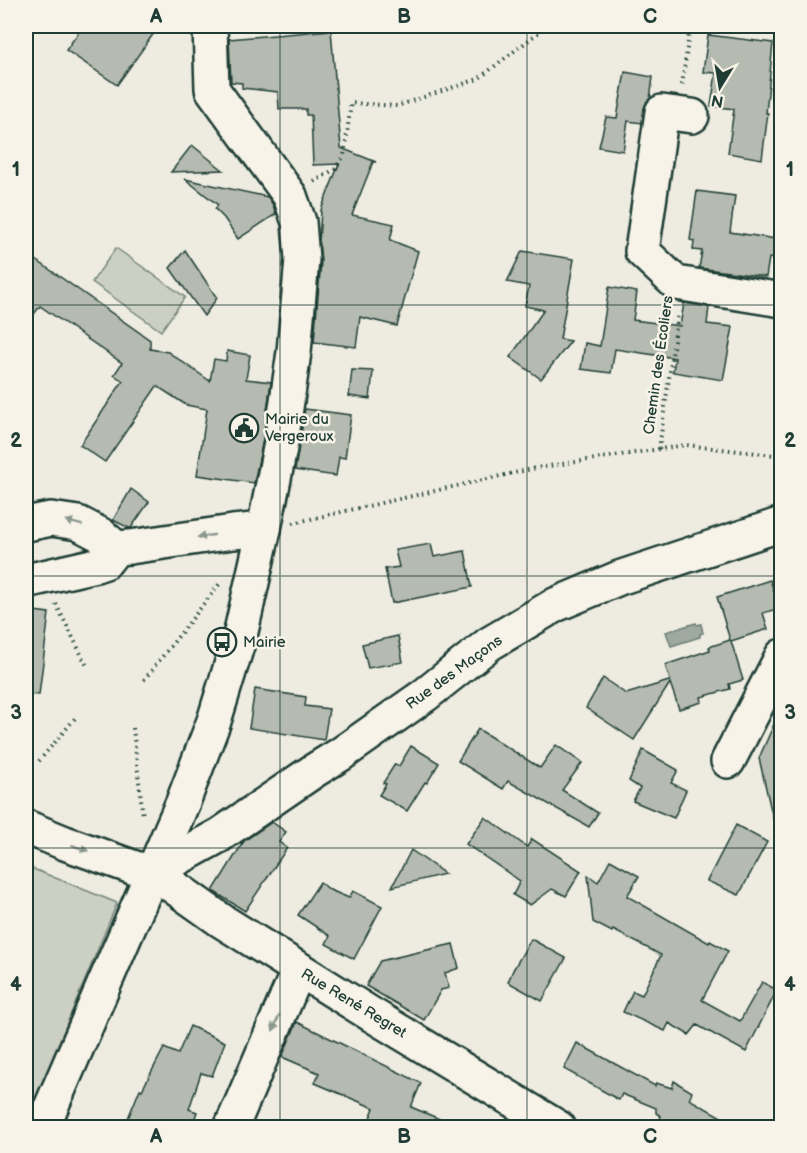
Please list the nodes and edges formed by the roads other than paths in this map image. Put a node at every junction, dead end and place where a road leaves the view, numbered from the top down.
1 (210, 26) edge
2 (692, 116) dead end
3 (782, 300) edge
4 (26, 524) edge
5 (782, 524) edge
6 (264, 529) junction
7 (116, 548) junction
8 (34, 579) edge
9 (782, 656) edge
10 (728, 761) dead end
11 (26, 827) edge
12 (153, 872) junction
13 (299, 969) junction
14 (42, 1128) edge
15 (231, 1128) edge
16 (560, 1128) edge

1 - 6 street
2 - 3 street
7 -> 4 street
5 - 12 street, Rue des Maçons
6 -> 7 street
6 - 12 street
7 - 8 street
9 - 10 street
11 -> 12 street, Rue René Regret
12 - 13 street, Rue René Regret
12 - 14 street
13 -> 15 street
13 - 16 street, Rue René Regret

